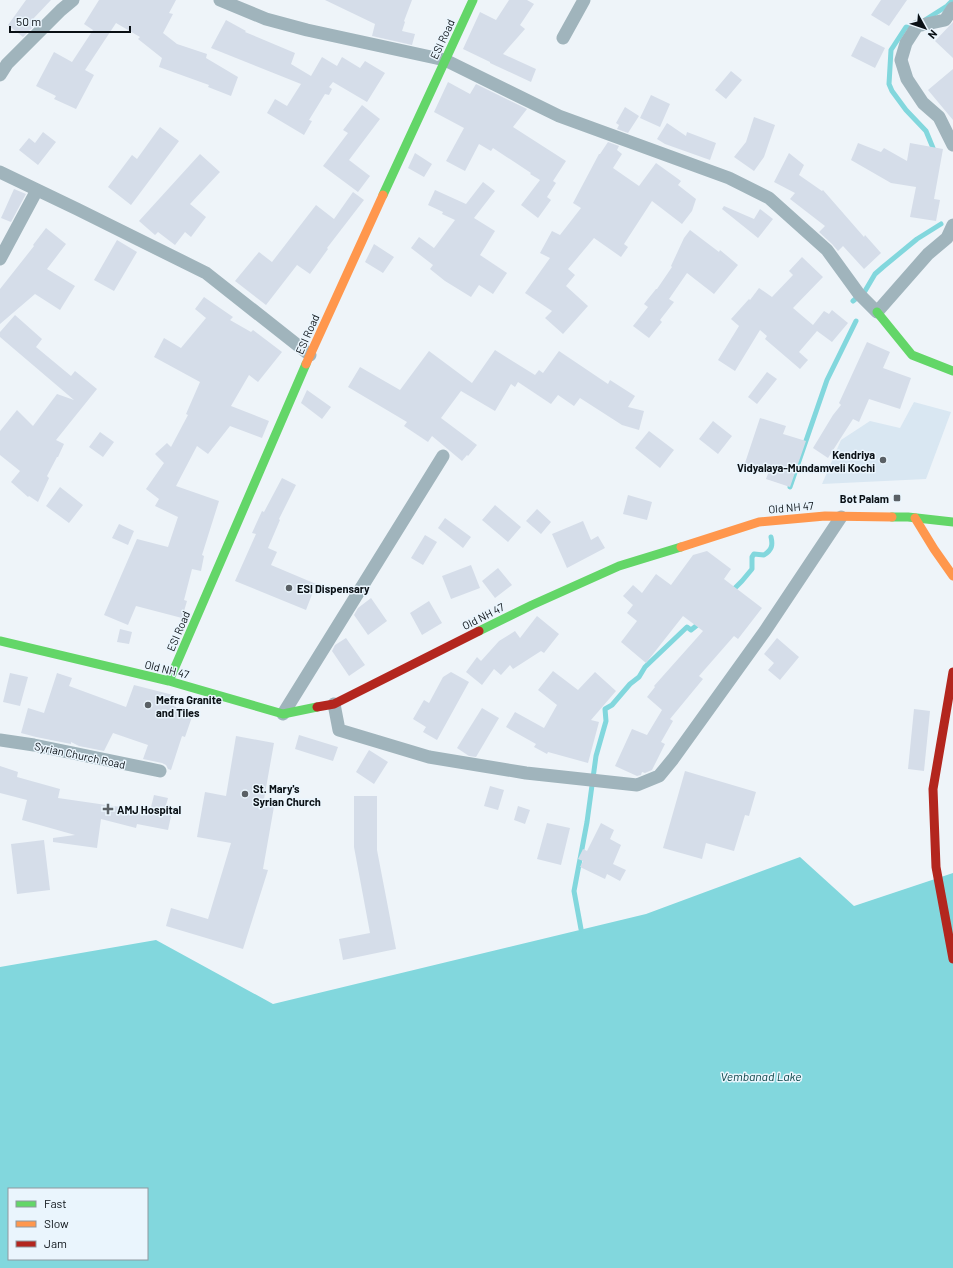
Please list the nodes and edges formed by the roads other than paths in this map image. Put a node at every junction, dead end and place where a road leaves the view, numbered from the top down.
1 (73, 0) edge
2 (584, 0) edge
3 (225, 1) edge
4 (468, 1) edge
5 (953, 8) edge
6 (563, 38) dead end
7 (445, 60) junction
8 (0, 75) edge
9 (953, 145) edge
10 (0, 172) edge
11 (37, 190) junction
12 (953, 225) edge
13 (0, 259) edge
14 (877, 312) junction
15 (310, 355) junction
16 (953, 371) edge
17 (443, 456) dead end
18 (841, 517) junction
19 (915, 518) junction
20 (953, 522) edge
21 (953, 576) edge
22 (0, 641) edge
23 (953, 672) edge
24 (169, 681) junction
25 (334, 704) junction
26 (283, 714) junction
27 (0, 740) edge
28 (160, 771) dead end
29 (953, 959) edge

1 - 8 street
2 - 6 street
3 - 7 street
4 - 7 main road, ESI Road
5 - 9 street
7 - 14 street
7 - 15 main road, ESI Road
10 - 11 street
11 - 13 street
11 - 15 street
12 - 14 street
14 - 16 main road
15 - 24 main road, ESI Road
17 - 26 street
18 - 19 main road, Old NH 47
18 - 25 main road, Old NH 47
18 - 25 street
19 - 20 main road, Old NH 47
19 - 21 main road
22 - 24 main road, Old NH 47
23 - 29 main road
24 - 26 main road, Old NH 47
25 - 26 main road, Old NH 47
27 - 28 street, Syrian Church Road

